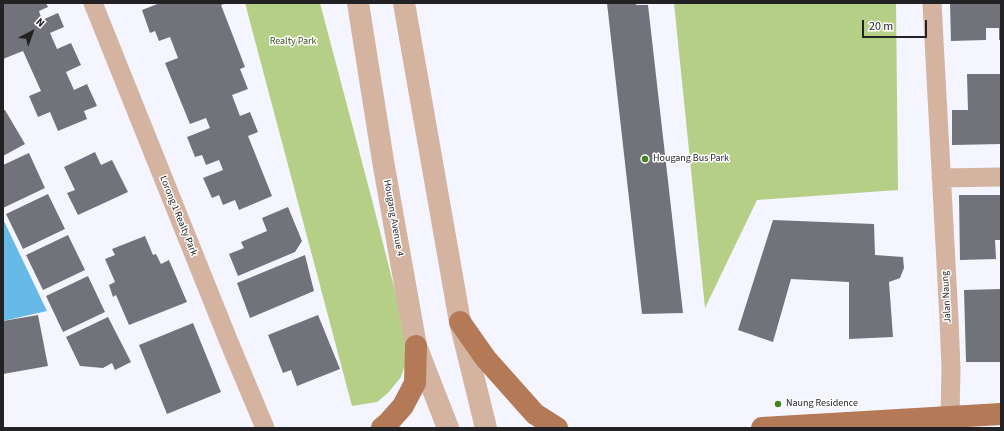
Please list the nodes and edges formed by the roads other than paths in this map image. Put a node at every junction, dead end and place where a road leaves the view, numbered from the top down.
1 (93, 3) edge
2 (358, 3) edge
3 (404, 3) edge
4 (932, 3) edge
5 (1001, 177) edge
6 (941, 178) junction
7 (460, 322) junction
8 (416, 346) junction
9 (1001, 414) edge
10 (950, 417) junction
11 (265, 428) edge
12 (382, 428) edge
13 (448, 428) edge
14 (486, 428) edge
15 (558, 428) edge
16 (762, 428) edge

1 - 11 street, Lorong 1 Realty Park
2 - 8 street, Hougang Avenue 4
3 - 7 street
4 - 6 street, Jalan Naung
5 - 6 street
6 - 10 street, Jalan Naung
7 - 14 street
7 - 15 main road
8 - 12 main road
8 - 13 street, Hougang Avenue 4
9 - 10 main road
10 - 16 main road

